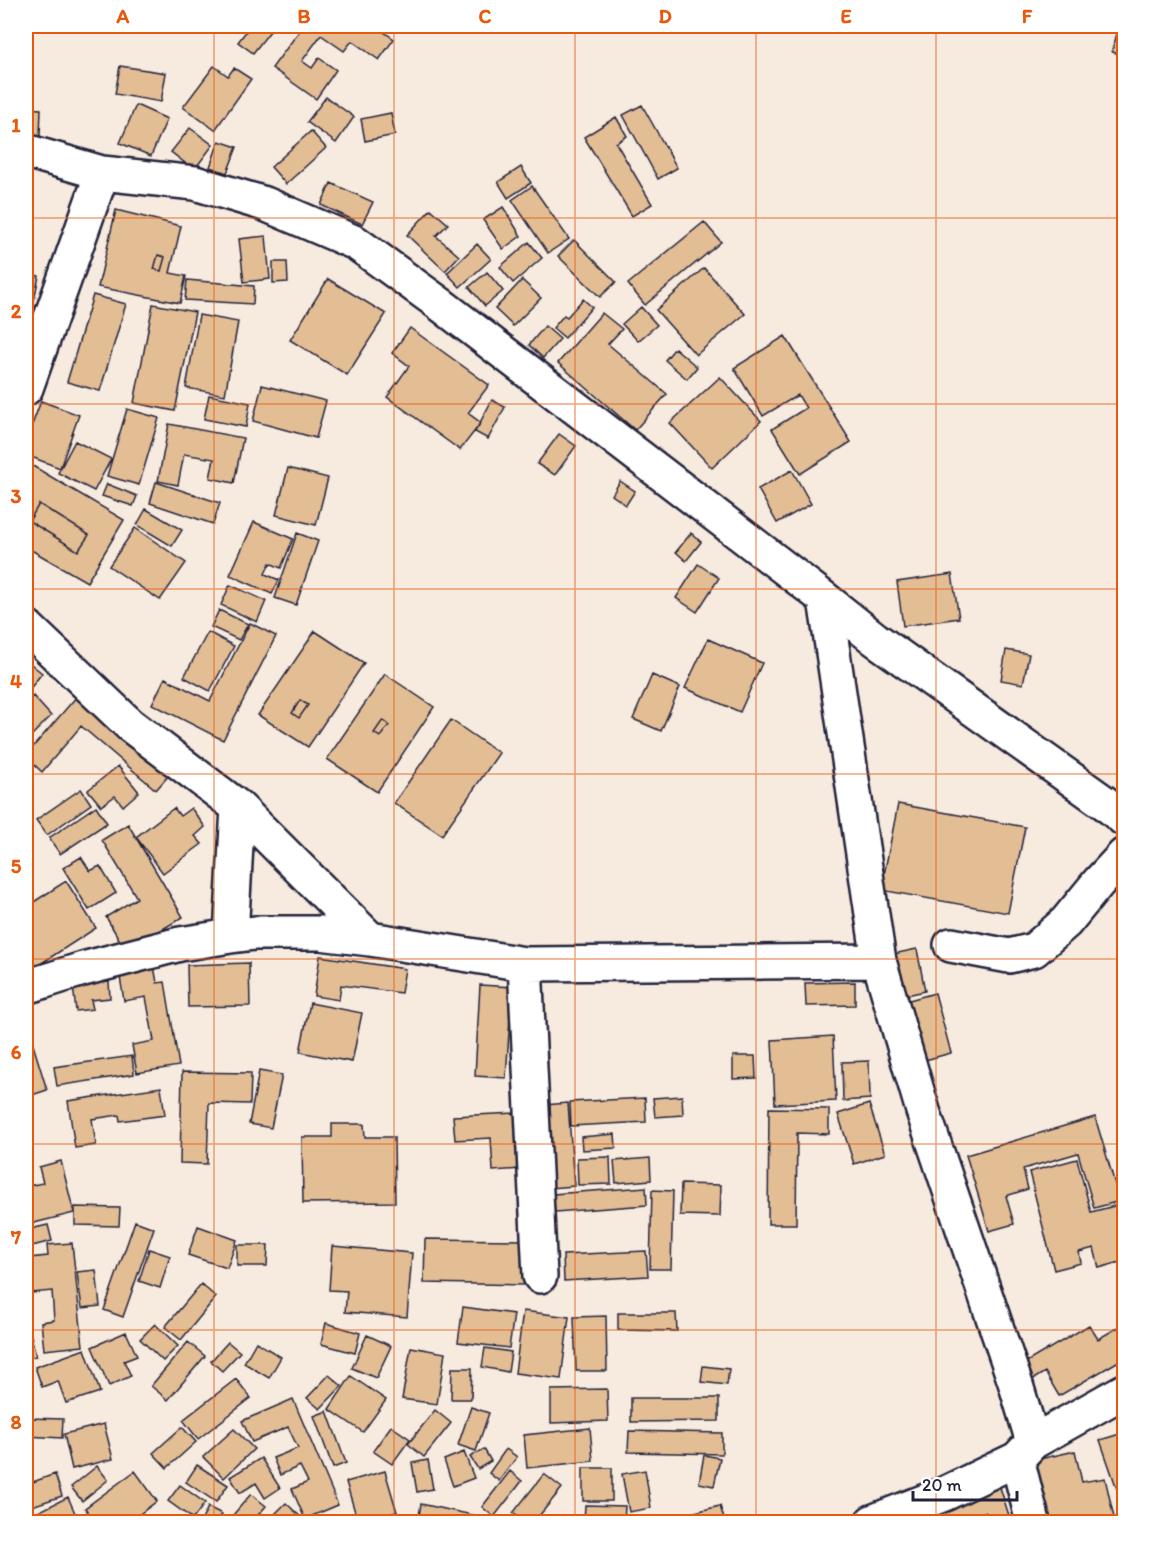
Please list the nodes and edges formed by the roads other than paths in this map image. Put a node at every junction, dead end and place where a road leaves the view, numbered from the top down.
1 (26, 151) edge
2 (102, 173) junction
3 (26, 388) edge
4 (825, 599) junction
5 (26, 626) edge
6 (238, 807) junction
7 (1125, 819) edge
8 (1125, 855) edge
9 (231, 936) junction
10 (370, 939) junction
11 (951, 945) dead end
12 (879, 961) junction
13 (525, 964) junction
14 (26, 987) edge
15 (540, 1276) dead end
16 (1125, 1392) edge
17 (1025, 1450) junction
18 (872, 1522) edge
19 (1033, 1522) edge

1 - 2 street
2 - 3 street
2 - 4 street
4 - 7 street
4 - 12 street
5 - 6 street
6 - 9 street
6 - 10 street
8 - 11 street
9 - 10 street
9 - 14 street
10 - 13 street
12 - 13 street
12 - 17 street
13 - 15 street
16 - 17 street
17 - 18 street
17 - 19 street

